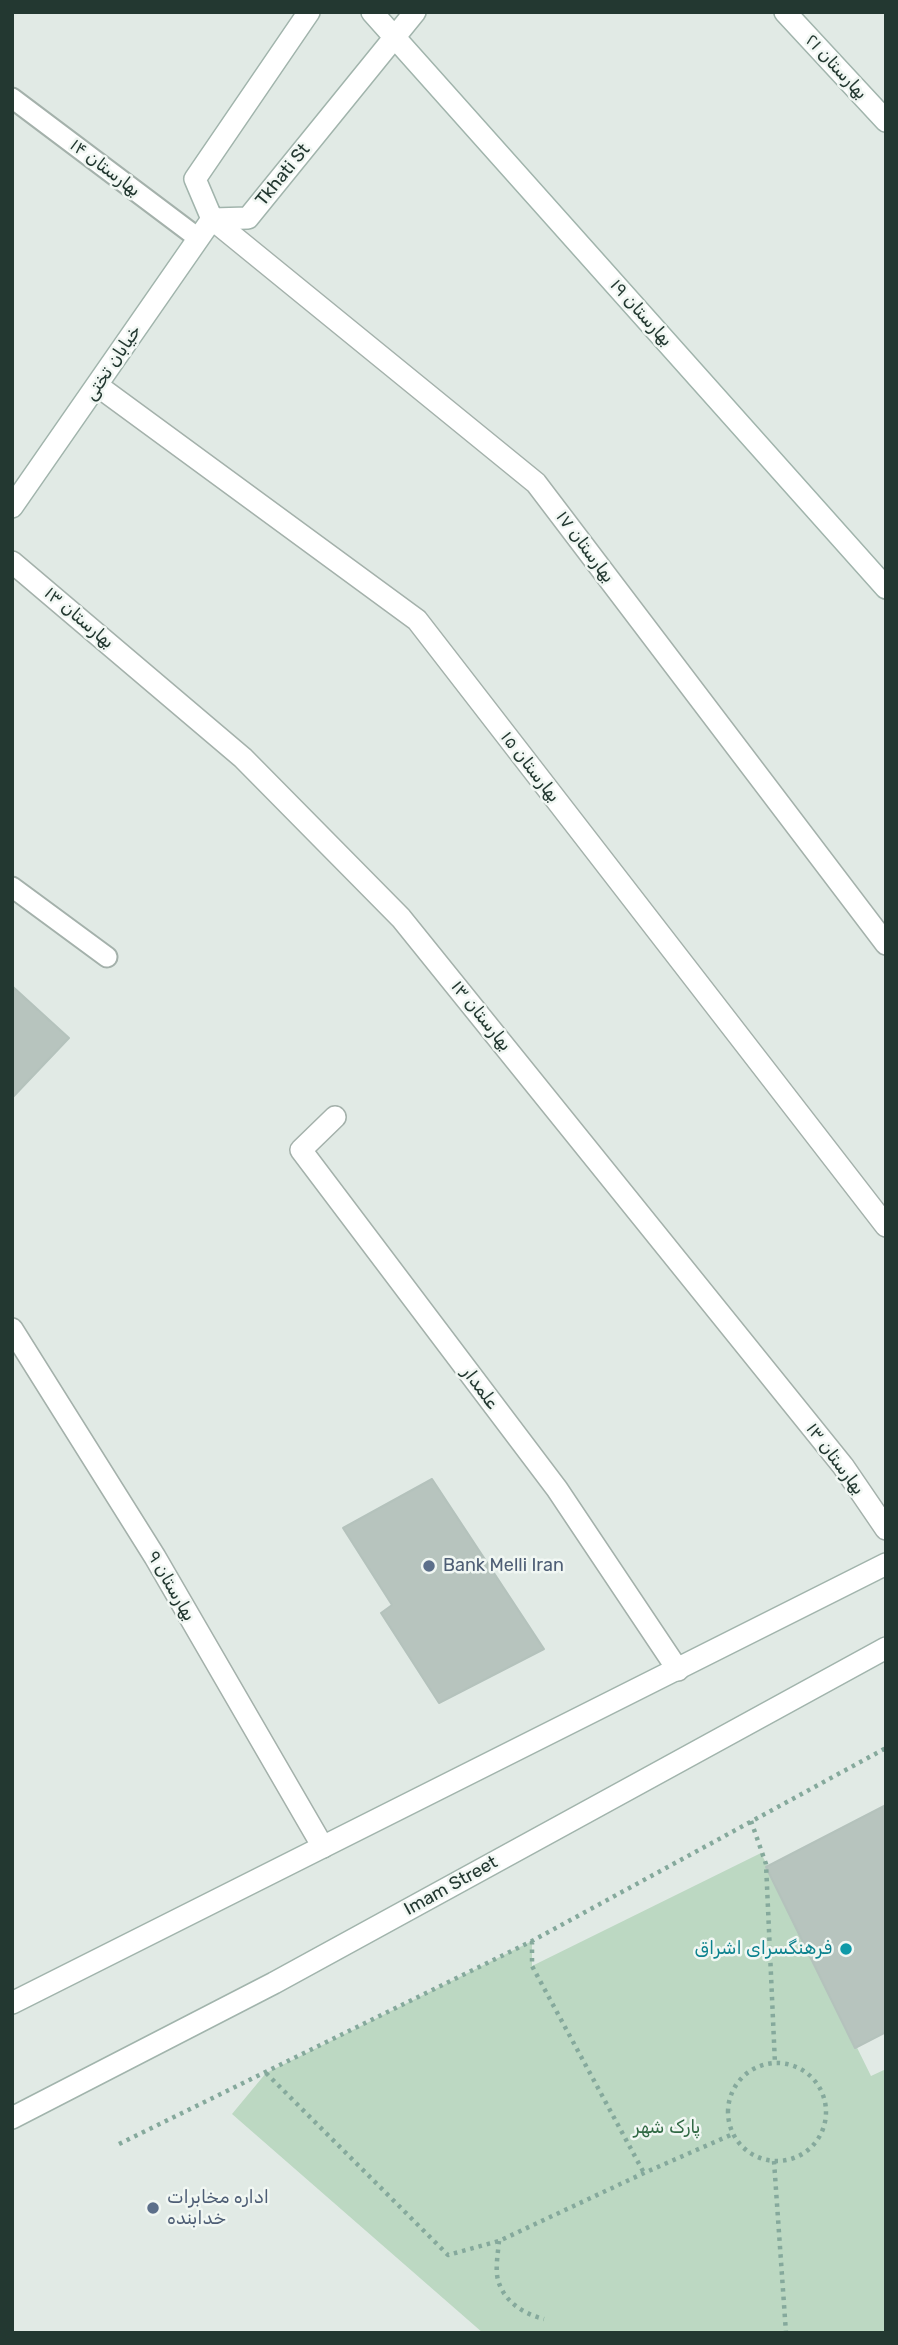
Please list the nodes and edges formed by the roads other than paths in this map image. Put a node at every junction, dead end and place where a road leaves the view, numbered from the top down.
1 (309, 12) edge
2 (372, 12) edge
3 (415, 12) edge
4 (785, 12) edge
5 (396, 37) junction
6 (12, 98) edge
7 (886, 121) edge
8 (212, 219) junction
9 (198, 238) junction
10 (98, 386) junction
11 (12, 507) edge
12 (12, 562) edge
13 (886, 588) edge
14 (12, 887) edge
15 (886, 944) edge
16 (107, 957) dead end
17 (335, 1117) dead end
18 (886, 1226) edge
19 (12, 1329) edge
20 (886, 1530) edge
21 (886, 1564) edge
22 (886, 1648) edge
23 (678, 1670) junction
24 (323, 1847) junction
25 (12, 2003) edge
26 (12, 2118) edge

1 - 8 street
2 - 5 street, بهارستان ۱۹
3 - 5 street, Tkhati St
4 - 7 street, بهارستان ۲۱
5 - 8 street, Tkhati St
5 - 13 street, بهارستان ۱۹
6 - 9 lane, بهارستان ۱۴
8 - 9 street, خیابان تختی
8 - 15 street, بهارستان ۱۷
9 - 10 street, خیابان تختی
10 - 11 street, خیابان تختی
10 - 18 street, بهارستان ۱۵
12 - 20 street, بهارستان ۱۳
14 - 16 lane
17 - 23 street, علمدار
19 - 24 street, بهارستان ۹
21 - 23 street
22 - 26 street, Imam Street
23 - 24 street
24 - 25 street

